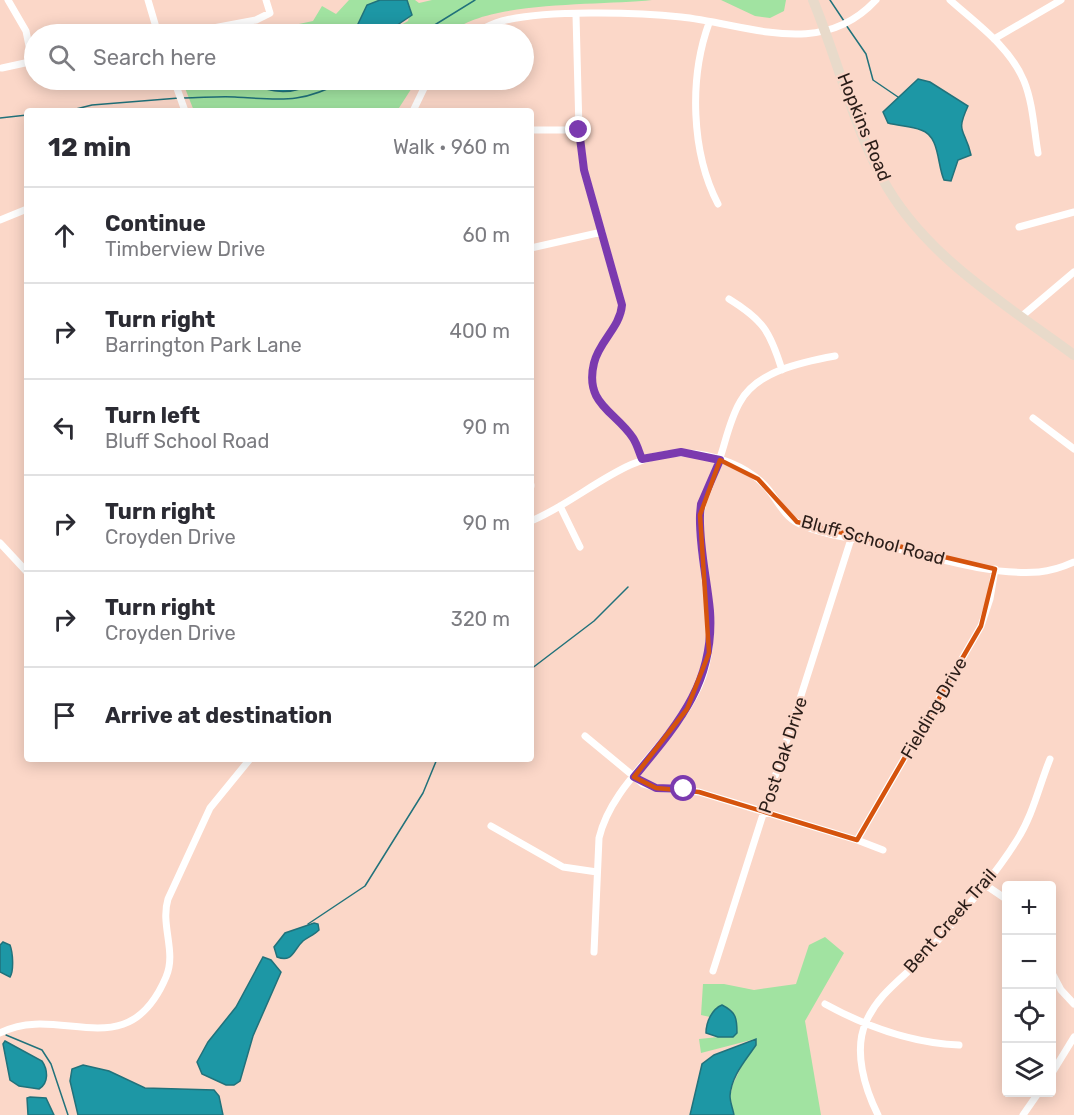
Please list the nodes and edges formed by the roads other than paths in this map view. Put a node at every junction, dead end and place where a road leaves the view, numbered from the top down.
1 (8, 0) edge
2 (148, 0) edge
3 (266, 0) edge
4 (813, 0) edge
5 (876, 0) edge
6 (950, 0) edge
7 (1061, 0) edge
8 (576, 15) junction
9 (708, 23) junction
10 (155, 24) edge
11 (235, 24) edge
12 (491, 24) edge
13 (24, 28) edge
14 (826, 32) junction
15 (994, 39) junction
16 (24, 63) edge
17 (2, 68) dead end
18 (178, 90) edge
19 (423, 90) edge
20 (184, 108) edge
21 (414, 108) edge
22 (534, 130) edge
23 (579, 130) junction
24 (1038, 153) dead end
25 (718, 204) dead end
26 (24, 210) edge
27 (1074, 212) edge
28 (0, 220) edge
29 (1019, 227) dead end
30 (602, 232) junction
31 (534, 247) edge
32 (1074, 272) edge
33 (729, 299) dead end
34 (1022, 316) junction
35 (1074, 355) edge
36 (835, 356) dead end
37 (782, 370) junction
38 (1033, 418) dead end
39 (1074, 449) edge
40 (642, 459) junction
41 (720, 460) junction
42 (560, 506) junction
43 (534, 519) edge
44 (851, 538) junction
45 (0, 543) edge
46 (580, 547) dead end
47 (1074, 562) edge
48 (24, 569) edge
49 (995, 569) junction
50 (585, 735) dead end
51 (1050, 759) dead end
52 (248, 762) edge
53 (634, 777) junction
54 (765, 812) junction
55 (491, 826) dead end
56 (857, 840) junction
57 (883, 850) dead end
58 (597, 872) junction
59 (984, 884) junction
60 (1002, 896) edge
61 (594, 952) dead end
62 (713, 971) dead end
63 (1056, 981) edge
64 (825, 1004) dead end
65 (1074, 1004) edge
66 (865, 1023) junction
67 (3, 1031) edge
68 (1074, 1037) edge
69 (958, 1045) dead end
70 (1056, 1066) edge
71 (1036, 1097) edge
72 (878, 1115) edge
73 (1023, 1115) edge

1 - 13 street
2 - 10 street
3 - 11 street
4 - 14 main road, Hopkins Road
5 - 14 street
6 - 15 street
7 - 15 street
8 - 9 street
8 - 12 street
8 - 23 street
9 - 14 street
9 - 25 street
14 - 34 main road, Hopkins Road
15 - 24 street
16 - 17 street
18 - 20 street
19 - 21 street
22 - 23 street
23 - 30 street
26 - 28 street
27 - 29 street
30 - 31 street
30 - 40 street
32 - 34 street
33 - 37 street
34 - 35 main road, Hopkins Road
36 - 37 street
37 - 41 street
38 - 39 street
40 - 41 street, Bluff School Road
40 - 42 street, Bluff School Road
41 - 44 street, Bluff School Road
41 - 53 street
42 - 43 street, Bluff School Road
42 - 46 street
44 - 49 street, Bluff School Road
44 - 54 street, Post Oak Drive
45 - 48 street
47 - 49 street, Bluff School Road
49 - 56 street, Fielding Drive
50 - 53 street
51 - 59 street, Bent Creek Trail
52 - 67 street
53 - 54 street
53 - 58 street
54 - 56 street
54 - 62 street, Post Oak Drive
55 - 58 street
56 - 57 street
58 - 61 street
59 - 60 street
59 - 66 street, Bent Creek Trail
63 - 65 street
64 - 66 street
66 - 69 street
66 - 72 street
68 - 70 street
71 - 73 street

